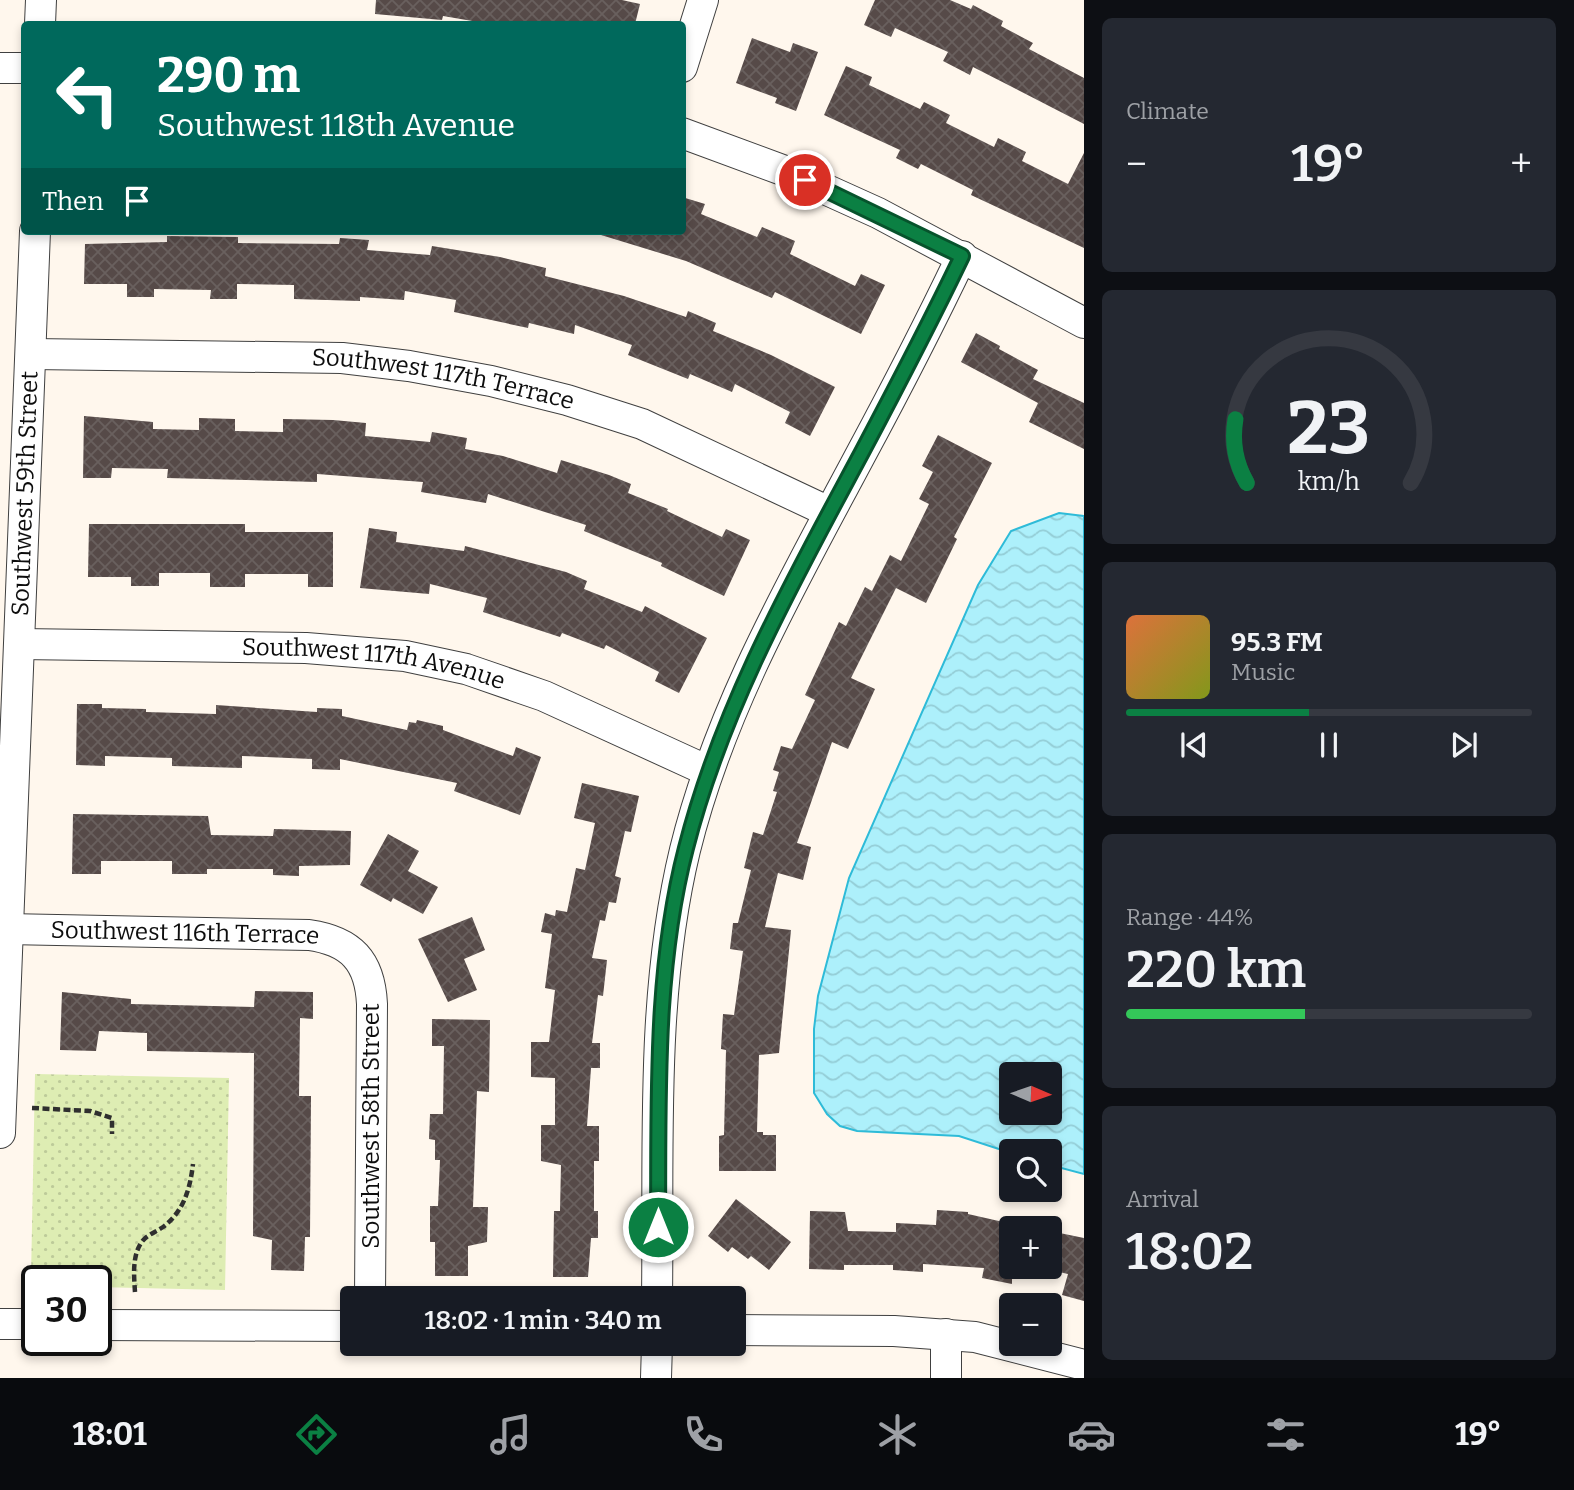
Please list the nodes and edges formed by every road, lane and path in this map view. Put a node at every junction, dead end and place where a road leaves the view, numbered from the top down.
1 (41, 0) edge
2 (703, 0) edge
3 (40, 21) edge
4 (686, 54) edge
5 (0, 68) edge
6 (21, 68) edge
7 (686, 134) edge
8 (35, 235) edge
9 (962, 256) junction
10 (1084, 323) edge
11 (32, 354) junction
12 (829, 512) junction
13 (20, 644) junction
14 (708, 771) junction
15 (7, 929) junction
16 (357, 957) joint
17 (32, 1108) dead end
18 (0, 1133) edge
19 (112, 1134) dead end
20 (193, 1164) dead end
21 (370, 1286) edge
22 (657, 1286) edge
23 (135, 1292) dead end
24 (0, 1324) edge
25 (21, 1324) edge
26 (112, 1325) edge
27 (340, 1326) edge
28 (746, 1330) edge
29 (946, 1334) junction
30 (657, 1356) edge
31 (1084, 1365) edge
32 (656, 1378) edge
33 (946, 1378) edge

1 - 3 street
2 - 4 street
5 - 6 street
7 - 9 street
8 - 11 street, Southwest 59th Street
9 - 10 street
9 - 12 street
11 - 12 street, Southwest 117th Terrace
11 - 13 street, Southwest 59th Street
12 - 14 street
13 - 14 street, Southwest 117th Avenue
13 - 15 street, Southwest 59th Street
14 - 22 street
15 - 16 street, Southwest 116th Terrace
15 - 18 street, Southwest 59th Street
16 - 21 street, Southwest 58th Street
17 - 19 path
20 - 23 path
24 - 25 street
26 - 27 street
28 - 29 street
29 - 31 street
29 - 33 street
30 - 32 street

